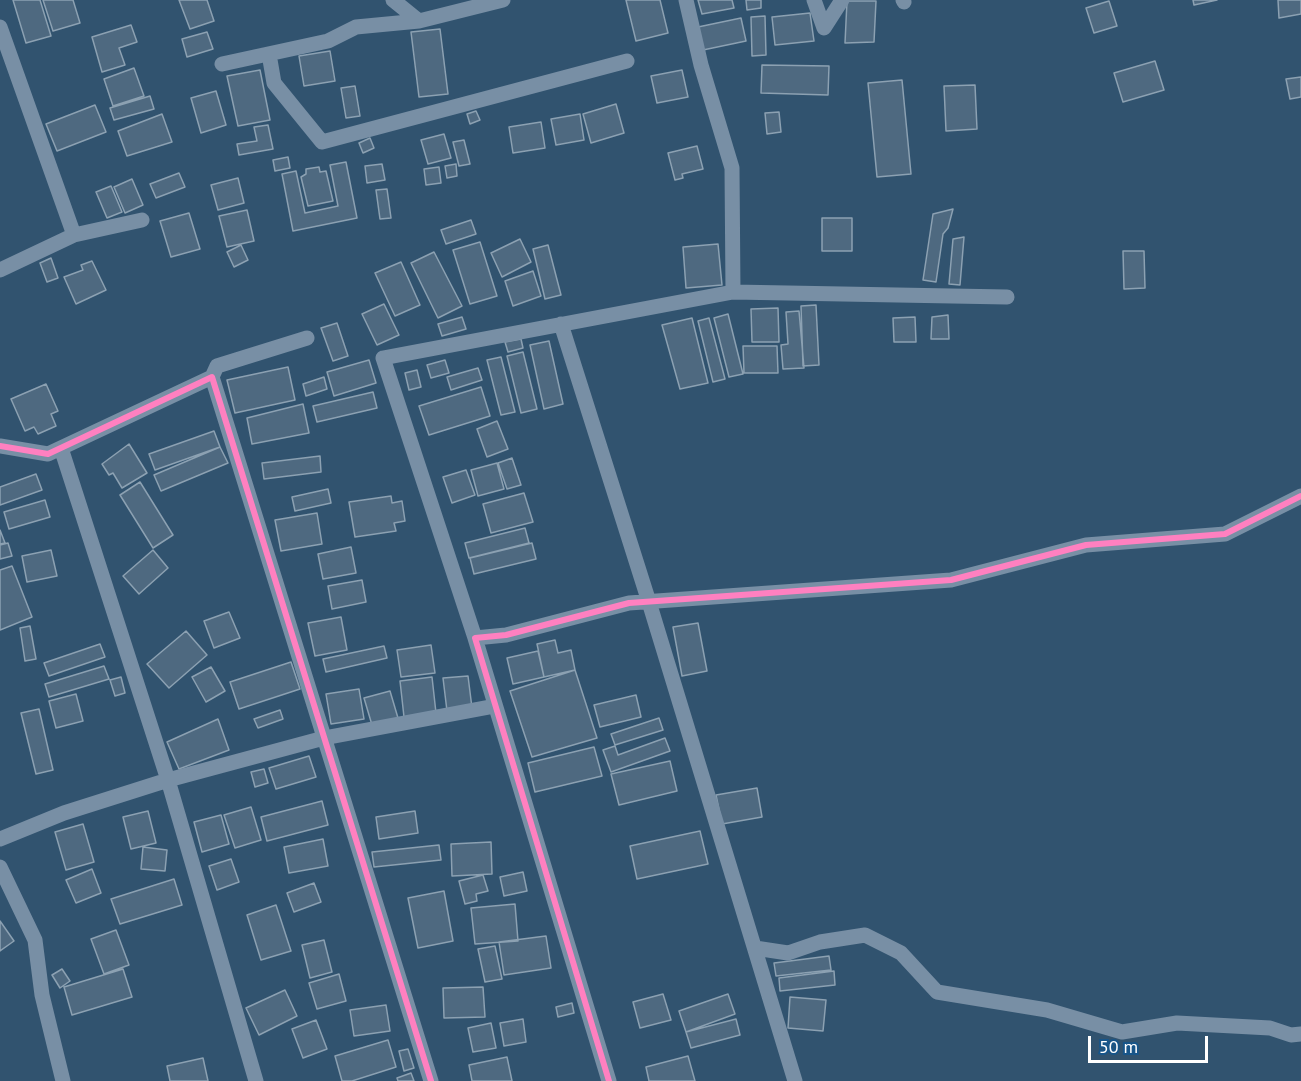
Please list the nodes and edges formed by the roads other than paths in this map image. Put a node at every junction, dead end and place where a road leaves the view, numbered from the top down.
1 (393, 0) edge
2 (503, 0) edge
3 (686, 0) edge
4 (814, 0) edge
5 (842, 0) edge
6 (419, 21) junction
7 (0, 27) edge
8 (269, 54) junction
9 (627, 62) dead end
10 (222, 64) dead end
11 (142, 220) dead end
12 (74, 235) junction
13 (0, 270) edge
14 (733, 292) junction
15 (1007, 297) dead end
16 (561, 324) junction
17 (307, 338) dead end
18 (212, 377) junction
19 (0, 446) edge
20 (61, 448) junction
21 (1301, 496) edge
22 (649, 602) junction
23 (475, 639) junction
24 (495, 706) junction
25 (324, 738) junction
26 (168, 780) junction
27 (0, 839) edge
28 (0, 867) edge
29 (755, 948) junction
30 (1301, 1034) edge
31 (63, 1081) edge
32 (256, 1081) edge
33 (431, 1081) edge
34 (609, 1081) edge
35 (795, 1081) edge

1 - 6 street
2 - 6 street
3 - 14 street
4 - 5 street
6 - 8 street
7 - 12 street
8 - 9 street
8 - 10 street
11 - 12 street
12 - 13 street
14 - 15 street
14 - 16 street
16 - 22 street
16 - 23 street
17 - 18 street
18 - 20 street
18 - 25 street
19 - 20 street
20 - 26 street
21 - 22 street
22 - 23 street
22 - 29 street
23 - 24 street
24 - 25 street
24 - 34 street
25 - 26 street
25 - 33 street
26 - 27 street
26 - 32 street
28 - 31 street
29 - 30 street
29 - 35 street

